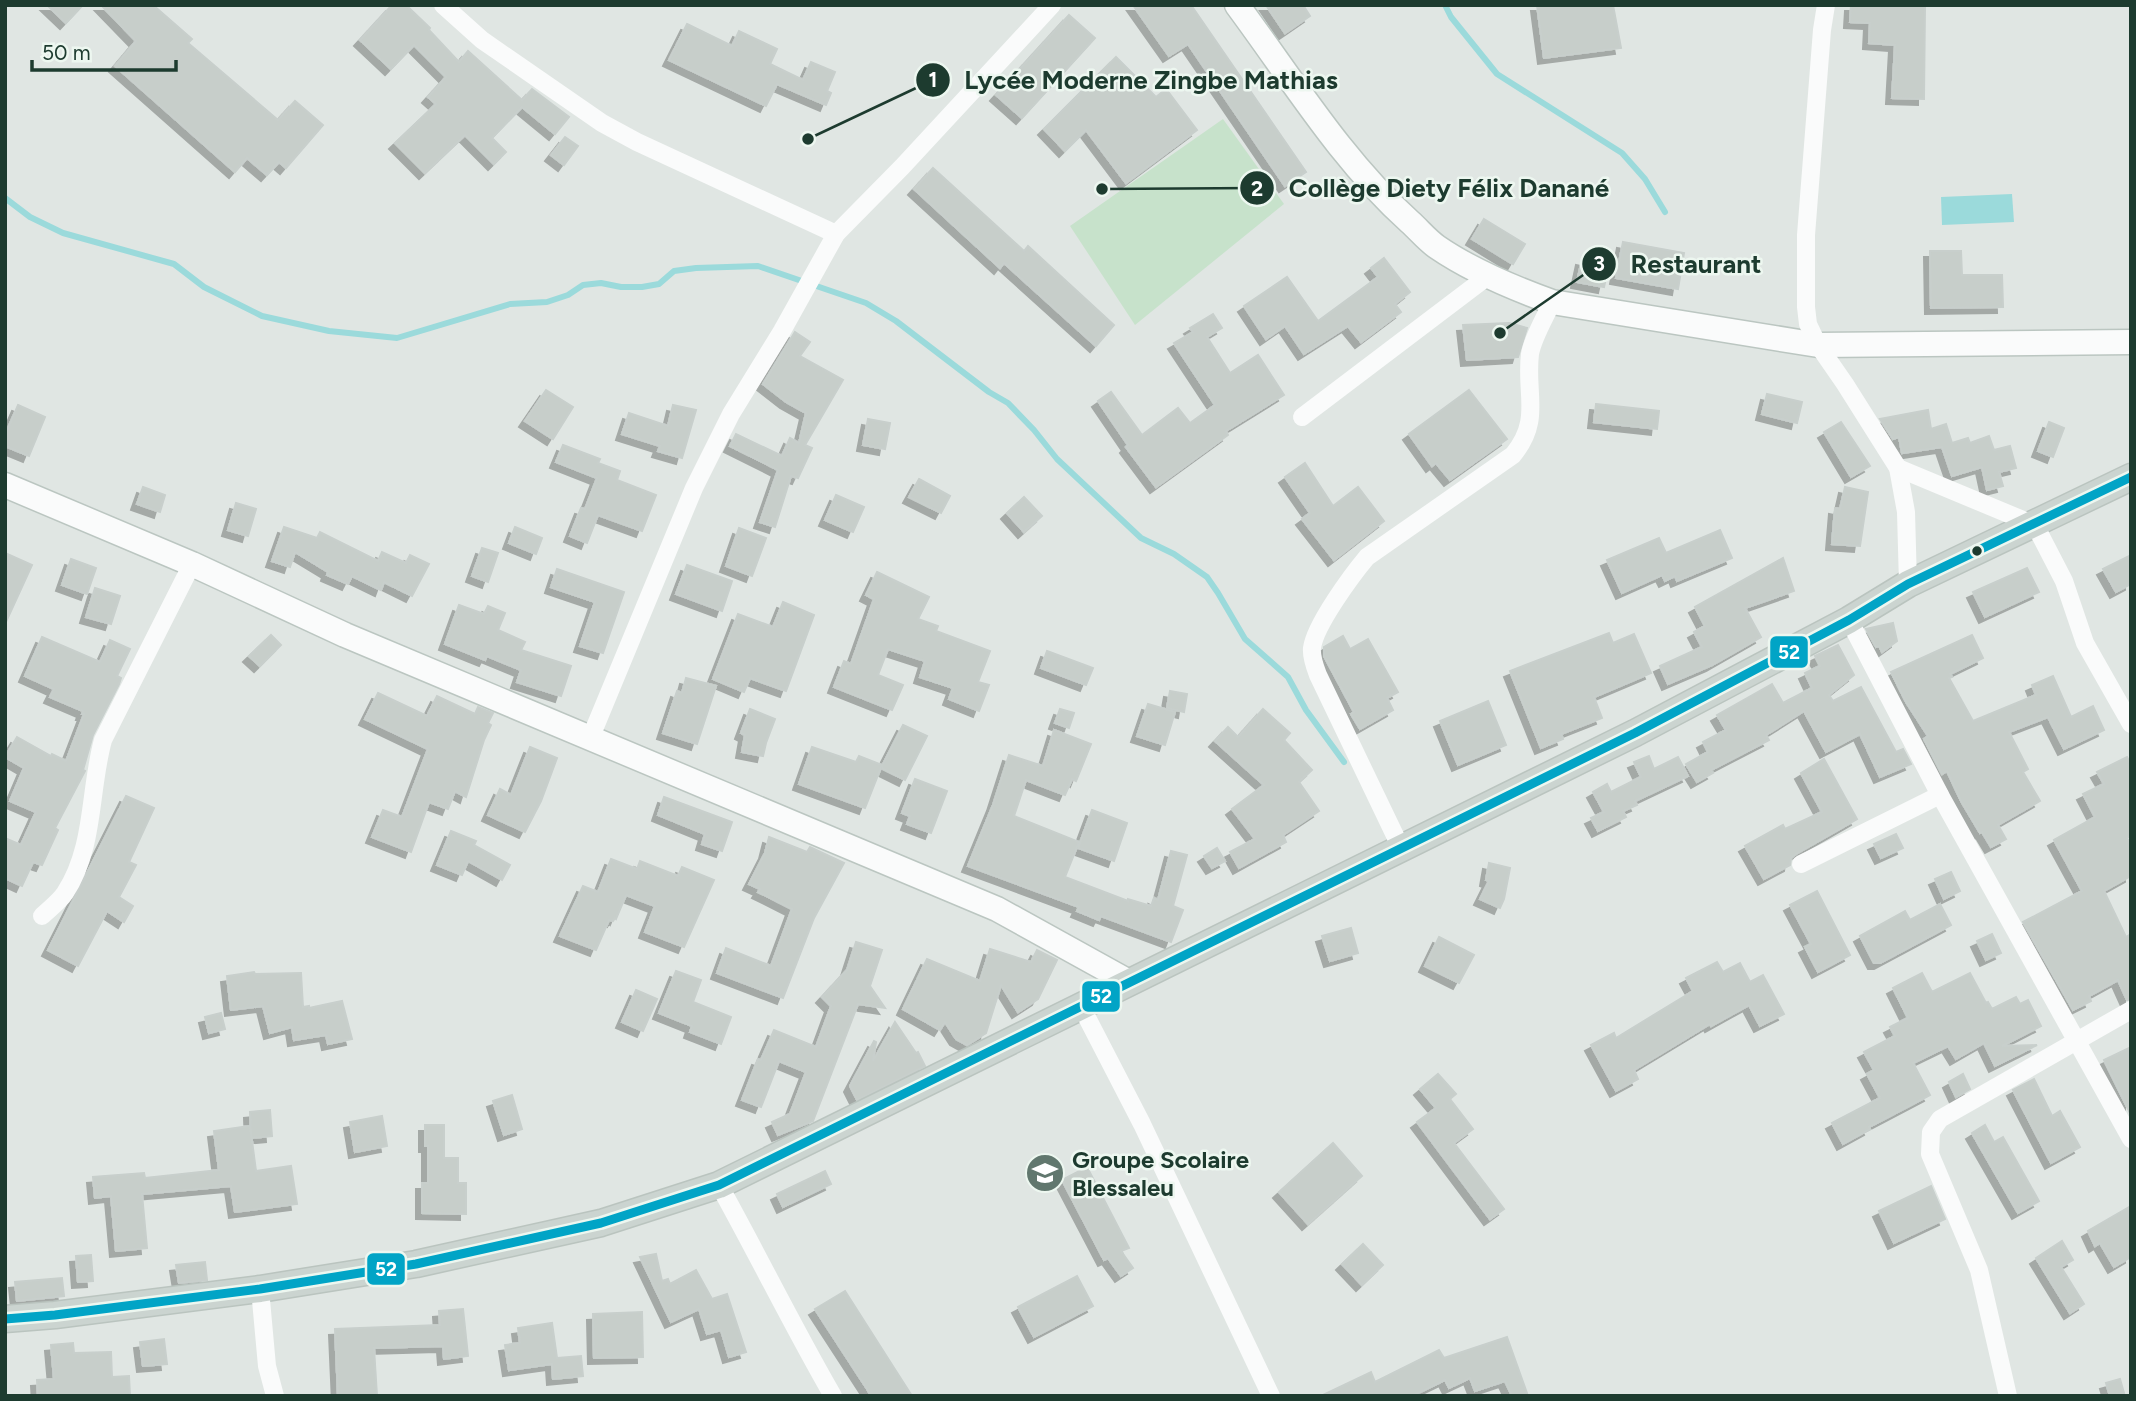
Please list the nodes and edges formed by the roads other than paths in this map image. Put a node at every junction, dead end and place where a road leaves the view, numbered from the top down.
1 (443, 5) edge
2 (1052, 5) edge
3 (1237, 5) edge
4 (1826, 5) edge
5 (836, 234) junction
6 (1488, 276) junction
7 (1552, 302) junction
8 (2131, 342) edge
9 (1818, 345) junction
10 (1302, 417) dead end
11 (1898, 468) junction
12 (2131, 477) edge
13 (5, 485) edge
14 (2035, 525) junction
15 (192, 564) junction
16 (1908, 584) junction
17 (1849, 620) junction
18 (2131, 724) edge
19 (590, 739) junction
20 (1940, 795) junction
21 (1401, 848) junction
22 (1801, 864) dead end
23 (42, 916) dead end
24 (1129, 982) junction
25 (1081, 1006) junction
26 (2131, 1010) edge
27 (2076, 1040) junction
28 (2131, 1139) edge
29 (719, 1185) junction
30 (260, 1289) junction
31 (5, 1319) edge
32 (275, 1396) edge
33 (833, 1396) edge
34 (1271, 1396) edge
35 (2008, 1396) edge

1 - 5 street
2 - 5 street
3 - 6 street
4 - 9 street
5 - 19 street
6 - 7 street
6 - 10 street
7 - 9 street
7 - 21 street
8 - 9 street
9 - 11 street
11 - 14 street
11 - 16 street
12 - 14 main road
13 - 15 street
14 - 16 main road
14 - 18 street
15 - 19 street
15 - 23 street
16 - 17 main road
17 - 20 street
17 - 21 main road
19 - 24 street
20 - 22 street
20 - 27 street
21 - 24 main road
24 - 25 main road
25 - 29 main road
25 - 34 street
26 - 27 street
27 - 28 street
27 - 35 street
29 - 30 main road
29 - 33 street
30 - 31 main road
30 - 32 street

